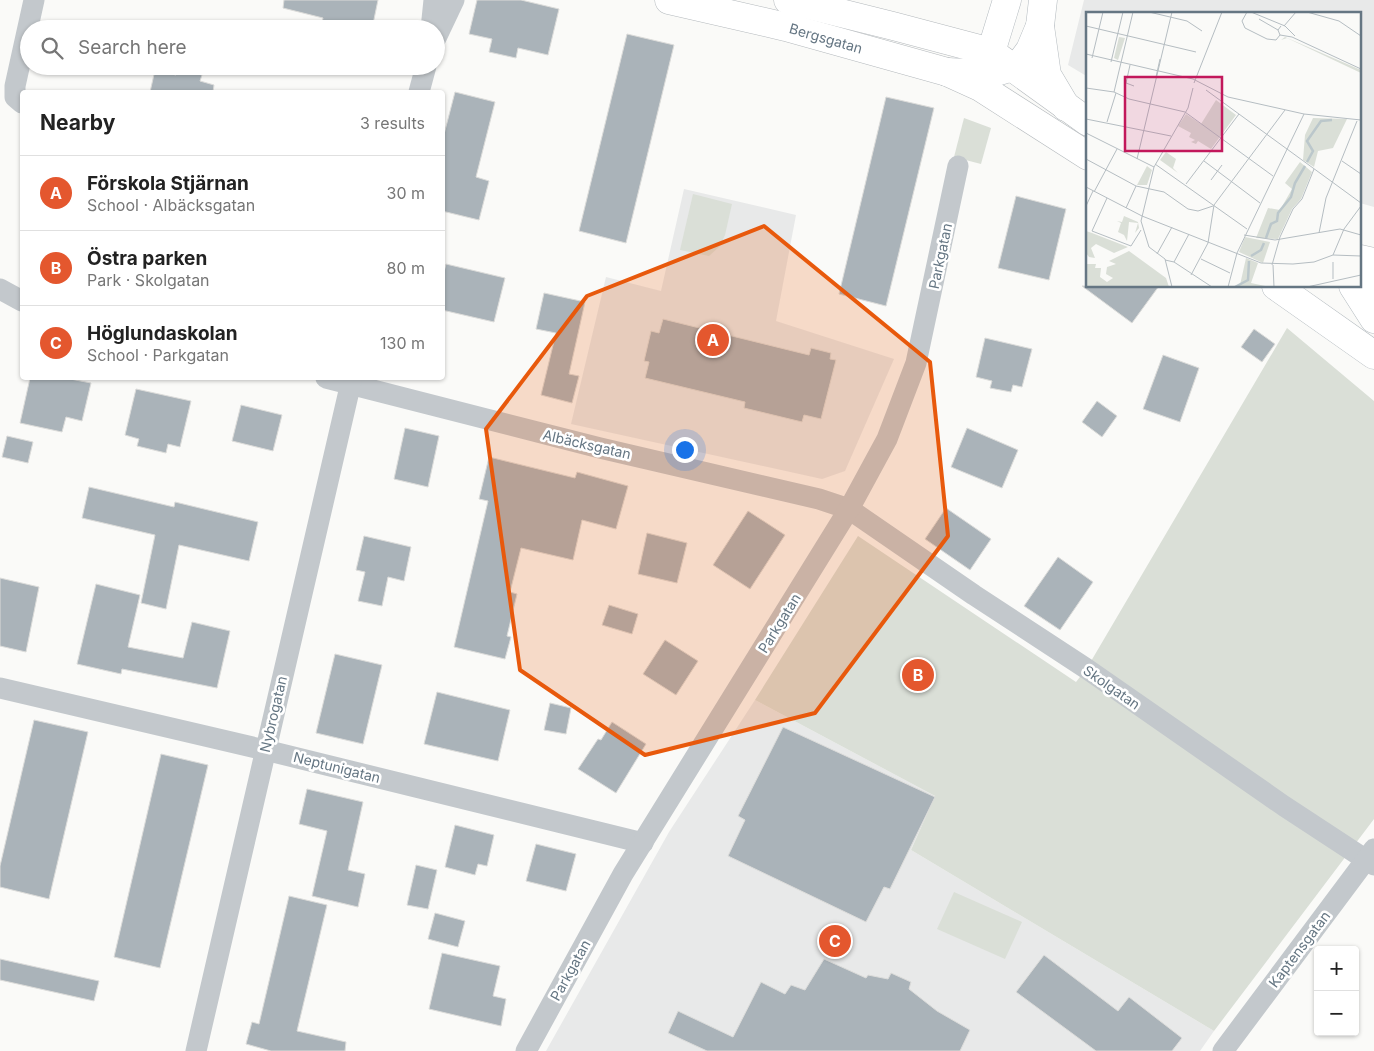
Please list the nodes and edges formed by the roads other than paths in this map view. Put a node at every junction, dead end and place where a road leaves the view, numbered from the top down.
1 (34, 0) edge
2 (434, 0) edge
3 (454, 0) edge
4 (669, 0) edge
5 (788, 0) edge
6 (1007, 0) edge
7 (1042, 13) edge
8 (30, 20) edge
9 (432, 20) edge
10 (445, 20) edge
11 (20, 63) edge
12 (991, 70) junction
13 (424, 75) edge
14 (420, 90) edge
15 (20, 101) edge
16 (1077, 115) edge
17 (1086, 154) edge
18 (958, 166) dead end
19 (1279, 288) edge
20 (1354, 288) edge
21 (0, 289) edge
22 (20, 300) edge
23 (1374, 319) edge
24 (1374, 355) edge
25 (351, 380) edge
26 (849, 509) junction
27 (0, 688) edge
28 (265, 750) junction
29 (643, 844) junction
30 (1371, 858) edge
31 (196, 1051) edge
32 (526, 1051) edge
33 (1223, 1051) edge

1 - 8 street
2 - 9 street
3 - 10 street
4 - 12 main road, Bergsgatan
5 - 12 main road, Bergsgatan
6 - 12 main road
7 - 12 main road
7 - 16 main road
11 - 15 street
12 - 16 main road
12 - 17 main road
13 - 14 street
18 - 26 street, Parkgatan
19 - 24 main road
20 - 23 main road
21 - 22 street
25 - 26 street, Albäcksgatan
25 - 28 street, Nybrogatan
26 - 29 street, Parkgatan
26 - 30 street, Skolgatan
27 - 28 street, Neptunigatan
28 - 29 street, Neptunigatan
28 - 31 street, Nybrogatan
29 - 32 street, Parkgatan
30 - 33 street, Kaptensgatan

